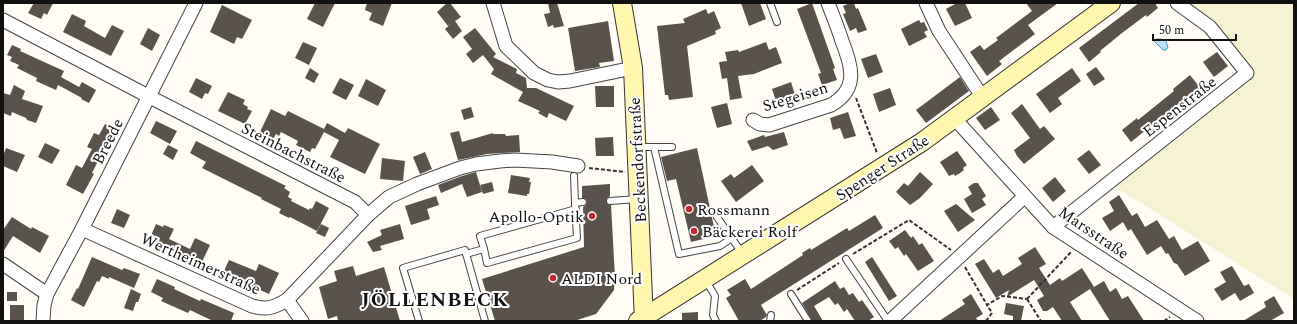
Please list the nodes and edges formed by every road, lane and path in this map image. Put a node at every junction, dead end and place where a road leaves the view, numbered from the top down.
1 (196, 3) edge
2 (493, 3) edge
3 (622, 3) edge
4 (770, 3) edge
5 (828, 3) edge
6 (926, 3) edge
7 (1177, 3) edge
8 (1108, 4) edge
9 (3, 20) edge
10 (777, 22) dead end
11 (633, 68) junction
12 (846, 91) junction
13 (148, 96) junction
14 (983, 98) junction
15 (954, 119) junction
16 (752, 120) dead end
17 (636, 147) junction
18 (654, 147) junction
19 (672, 147) dead end
20 (882, 168) junction
21 (576, 171) junction
22 (638, 174) junction
23 (1024, 196) junction
24 (639, 199) junction
25 (610, 201) dead end
26 (582, 202) dead end
27 (576, 206) junction
28 (368, 215) junction
29 (717, 216) dead end
30 (1053, 227) junction
31 (82, 229) junction
32 (732, 238) junction
33 (1079, 244) junction
34 (484, 250) junction
35 (465, 252) junction
36 (744, 255) junction
37 (960, 257) junction
38 (846, 259) junction
39 (3, 264) edge
40 (705, 280) junction
41 (48, 294) junction
42 (791, 294) joint
43 (1027, 299) junction
44 (286, 300) junction
45 (987, 305) junction
46 (642, 320) edge
47 (43, 321) edge
48 (302, 321) edge
49 (419, 321) edge
50 (485, 321) edge
51 (716, 321) edge
52 (808, 321) edge
53 (889, 321) edge
54 (986, 321) edge
55 (1041, 321) edge
56 (1198, 321) edge

1 - 13 street, Breede
2 - 11 street
3 - 11 main road, Beckendorfstraße
4 - 10 lane
5 - 12 street, Stegeisen
6 - 14 street
7 - 30 street, Espenstraße
8 - 14 main road, Spenger Straße
9 - 13 street, Steinbachstraße
11 - 17 main road, Beckendorfstraße
12 - 16 street, Stegeisen
12 - 20 path
13 - 28 street, Steinbachstraße
13 - 31 street, Breede
14 - 15 main road, Spenger Straße
15 - 20 main road, Spenger Straße
15 - 23 street, Marsstraße
17 - 18 lane
17 - 22 main road, Beckendorfstraße
18 - 19 lane
18 - 32 lane
20 - 36 main road, Spenger Straße
21 - 22 path
21 - 27 lane
21 - 28 street
22 - 24 main road, Beckendorfstraße
23 - 30 street, Marsstraße
23 - 37 street
24 - 25 lane
24 - 46 main road, Beckendorfstraße
26 - 27 lane
27 - 34 lane
27 - 34 lane
28 - 44 street, Wertheimerstraße
29 - 32 lane
30 - 33 street, Marsstraße
31 - 41 street, Breede
31 - 44 street, Wertheimerstraße
32 - 36 lane
33 - 43 path
33 - 56 street, Marsstraße
34 - 35 lane
35 - 49 lane
35 - 50 lane
36 - 40 main road, Spenger Straße
37 - 38 path
37 - 45 path
37 - 53 street
38 - 42 path
38 - 53 lane
39 - 41 street
40 - 46 main road, Spenger Straße
40 - 51 lane
41 - 47 street, Breede
42 - 52 lane
43 - 45 path
43 - 55 path
44 - 48 street
45 - 54 path

